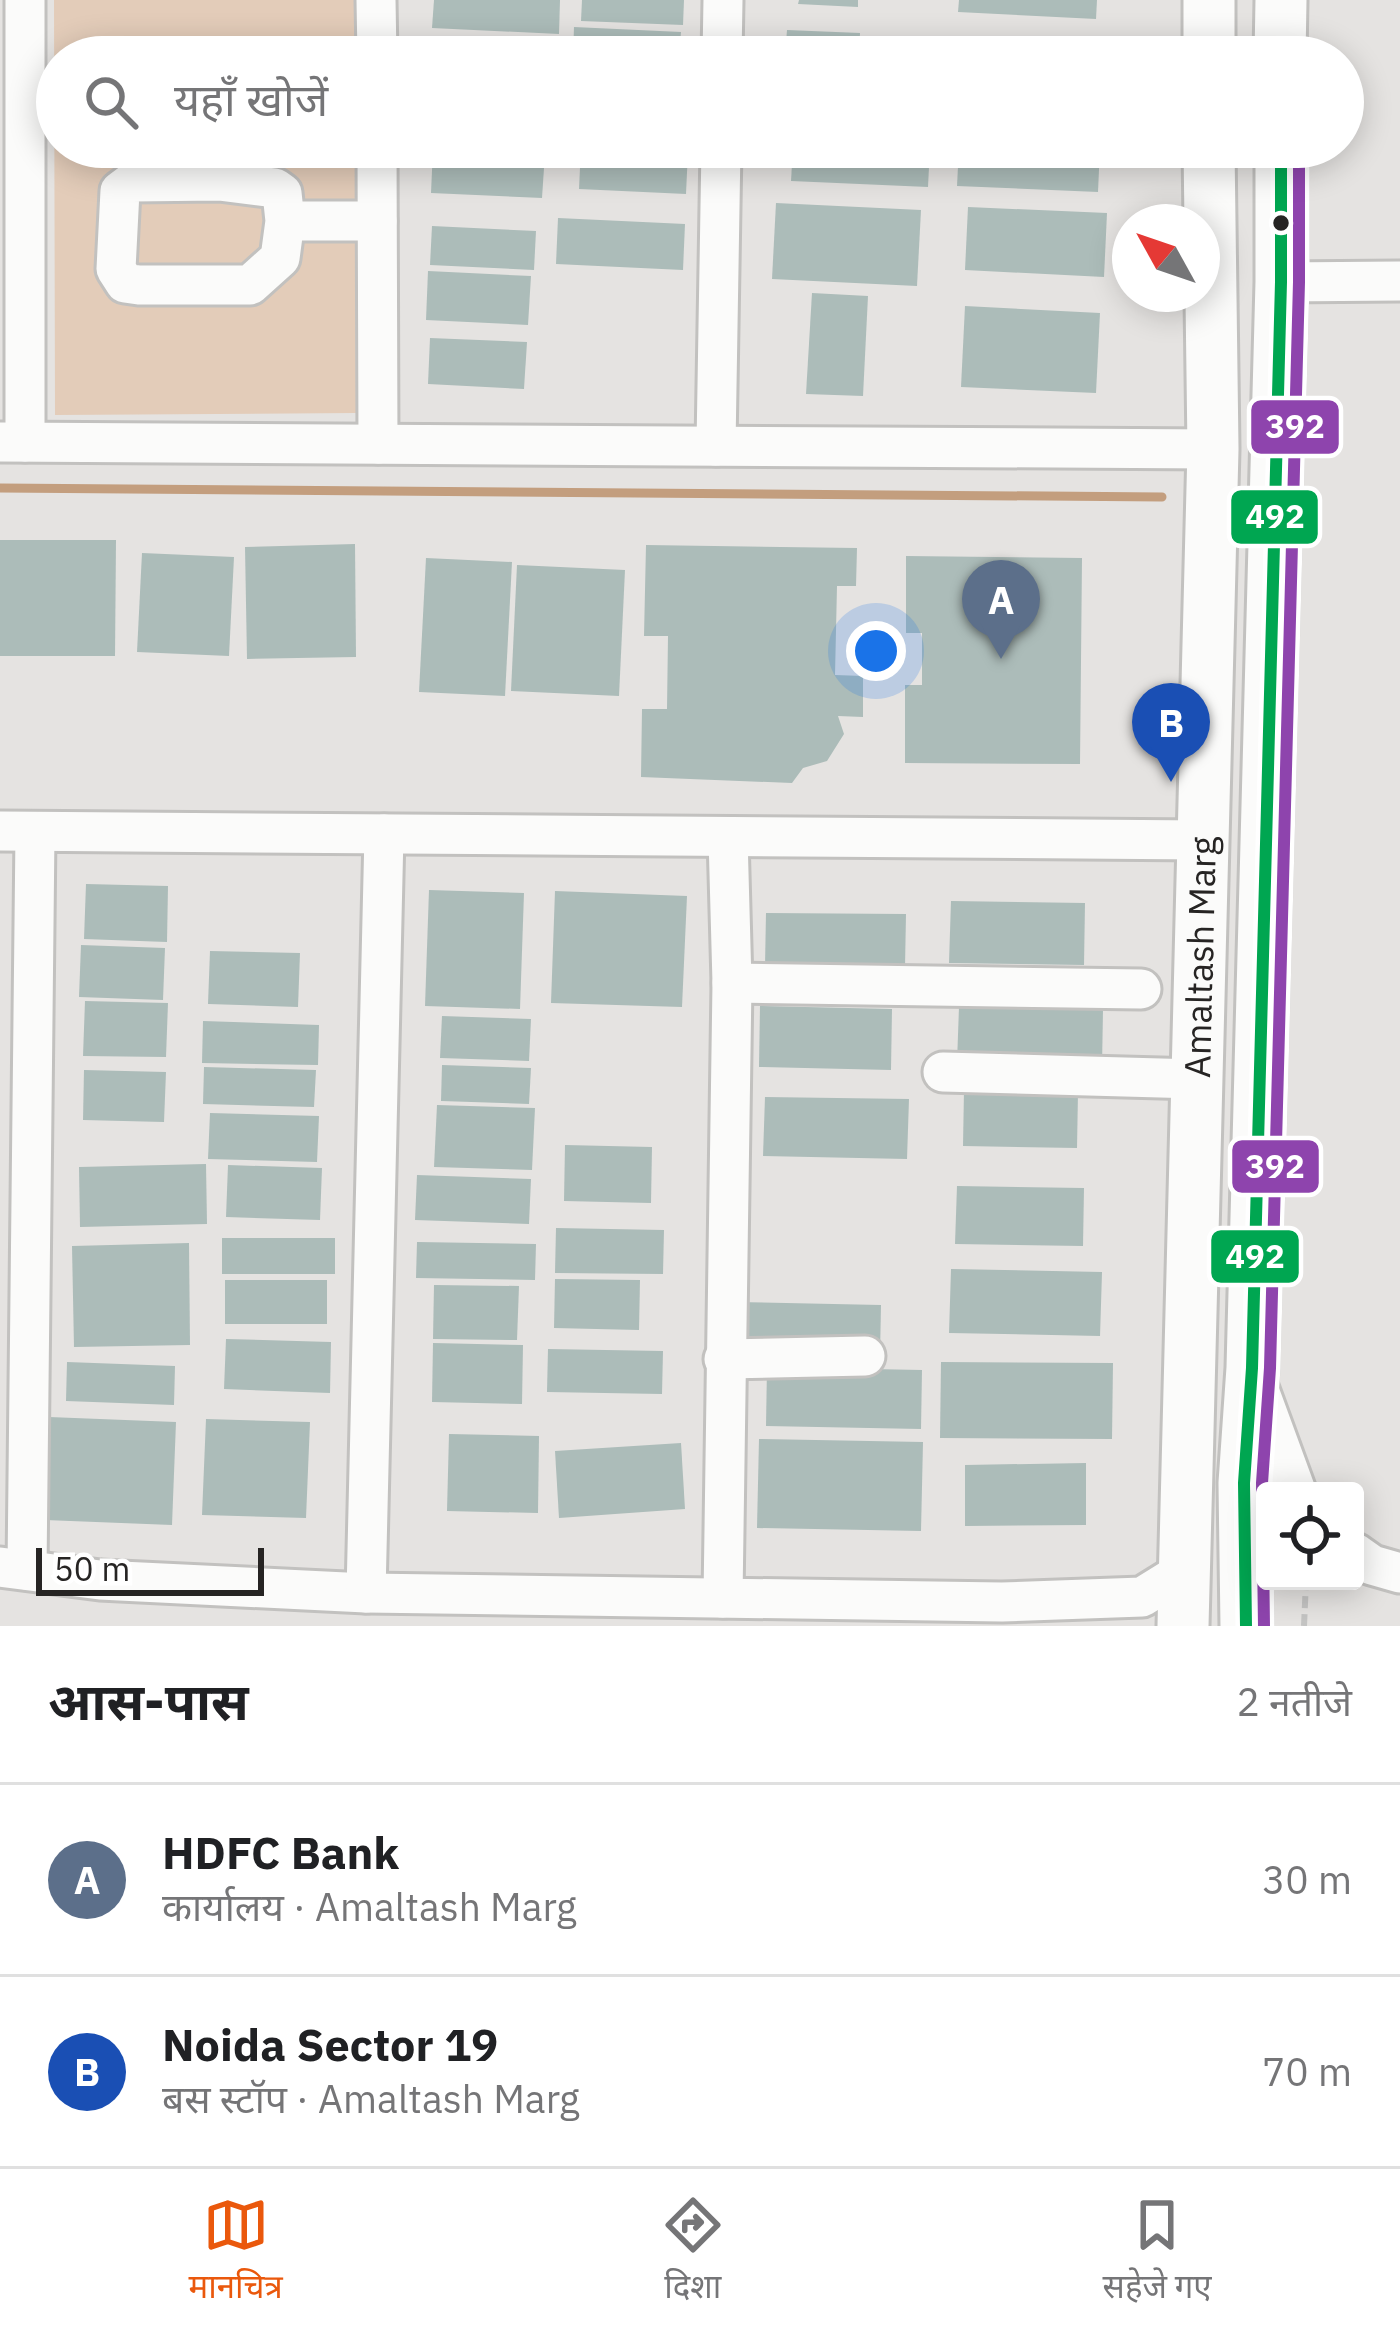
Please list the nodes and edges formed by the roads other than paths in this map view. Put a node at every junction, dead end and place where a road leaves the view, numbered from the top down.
1 (25, 0) edge
2 (376, 0) edge
3 (723, 0) edge
4 (1209, 0) edge
5 (1281, 0) edge
6 (376, 36) edge
7 (722, 36) edge
8 (1209, 36) edge
9 (1280, 36) edge
10 (377, 168) edge
11 (721, 168) edge
12 (1243, 168) edge
13 (1248, 168) edge
14 (285, 221) junction
15 (377, 221) junction
16 (1400, 281) edge
17 (1281, 282) junction
18 (13, 442) edge
19 (378, 444) junction
20 (716, 446) junction
21 (1213, 449) junction
22 (18, 831) edge
23 (384, 834) junction
24 (728, 837) junction
25 (1203, 840) junction
26 (732, 983) junction
27 (1141, 989) dead end
28 (943, 1072) dead end
29 (1197, 1078) junction
30 (16, 1226) edge
31 (865, 1356) dead end
32 (724, 1359) junction
33 (1252, 1368) junction
34 (1293, 1482) edge
35 (1364, 1559) edge
36 (14, 1568) edge
37 (1400, 1573) edge
38 (366, 1593) junction
39 (723, 1598) junction
40 (1173, 1604) edge
41 (1246, 1626) edge

1 - 18 street
2 - 6 street
3 - 7 street
4 - 8 main road
5 - 9 main road
10 - 15 street
11 - 20 street
12 - 21 main road, Amaltash Marg
13 - 17 main road, Amaltash Marg
14 - 14 street
14 - 15 street
15 - 19 street
16 - 17 street
17 - 33 main road, Amaltash Marg
18 - 19 street
19 - 20 street
20 - 21 street
21 - 25 main road, Amaltash Marg
22 - 23 street
22 - 30 street
23 - 24 street
23 - 38 street
24 - 25 street
24 - 26 street
25 - 29 main road, Amaltash Marg
26 - 27 street
26 - 32 street
28 - 29 street
29 - 40 main road, Amaltash Marg
30 - 36 street
31 - 32 street
32 - 39 street
33 - 34 street
33 - 41 main road, Amaltash Marg
35 - 37 street
36 - 38 street
38 - 39 street
39 - 40 street

